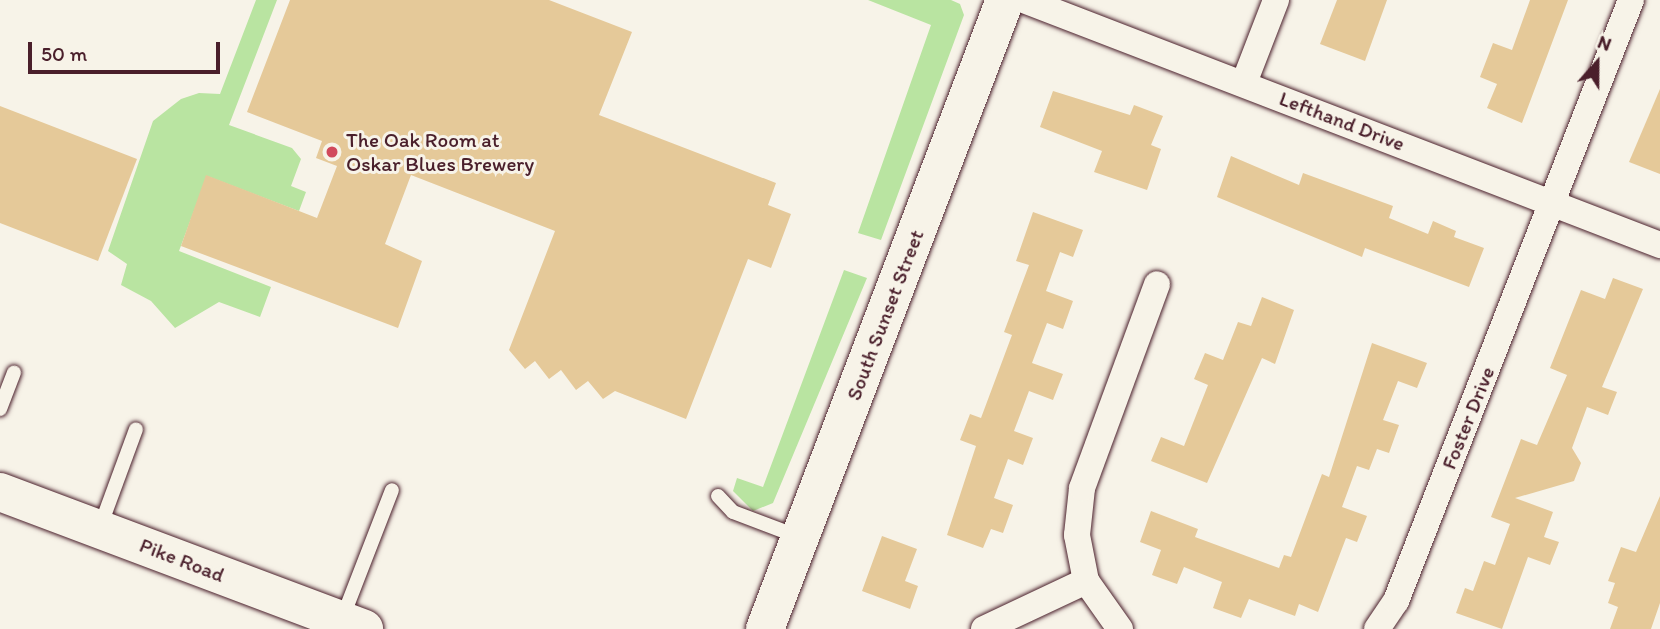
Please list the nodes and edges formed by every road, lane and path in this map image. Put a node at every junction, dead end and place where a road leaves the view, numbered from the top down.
1 (1005, 0) edge
2 (1024, 0) edge
3 (1276, 0) edge
4 (1631, 0) edge
5 (1244, 83) junction
6 (1553, 204) junction
7 (1660, 245) edge
8 (1157, 284) dead end
9 (14, 373) dead end
10 (0, 409) edge
11 (136, 429) dead end
12 (392, 490) dead end
13 (0, 492) edge
14 (718, 496) dead end
15 (100, 528) junction
16 (800, 537) junction
17 (1086, 582) junction
18 (353, 624) edge
19 (765, 629) edge
20 (984, 629) edge
21 (1120, 629) edge
22 (1377, 629) edge

1 - 16 street, South Sunset Street
2 - 5 street, Lefthand Drive
3 - 5 street
4 - 6 street, Foster Drive
5 - 6 street, Lefthand Drive
6 - 7 street, Lefthand Drive
6 - 22 street, Foster Drive
8 - 17 street
9 - 10 lane
11 - 15 lane
12 - 18 lane
13 - 15 street, Pike Road
14 - 16 lane
15 - 18 street, Pike Road
16 - 19 street, South Sunset Street
17 - 20 street
17 - 21 street

